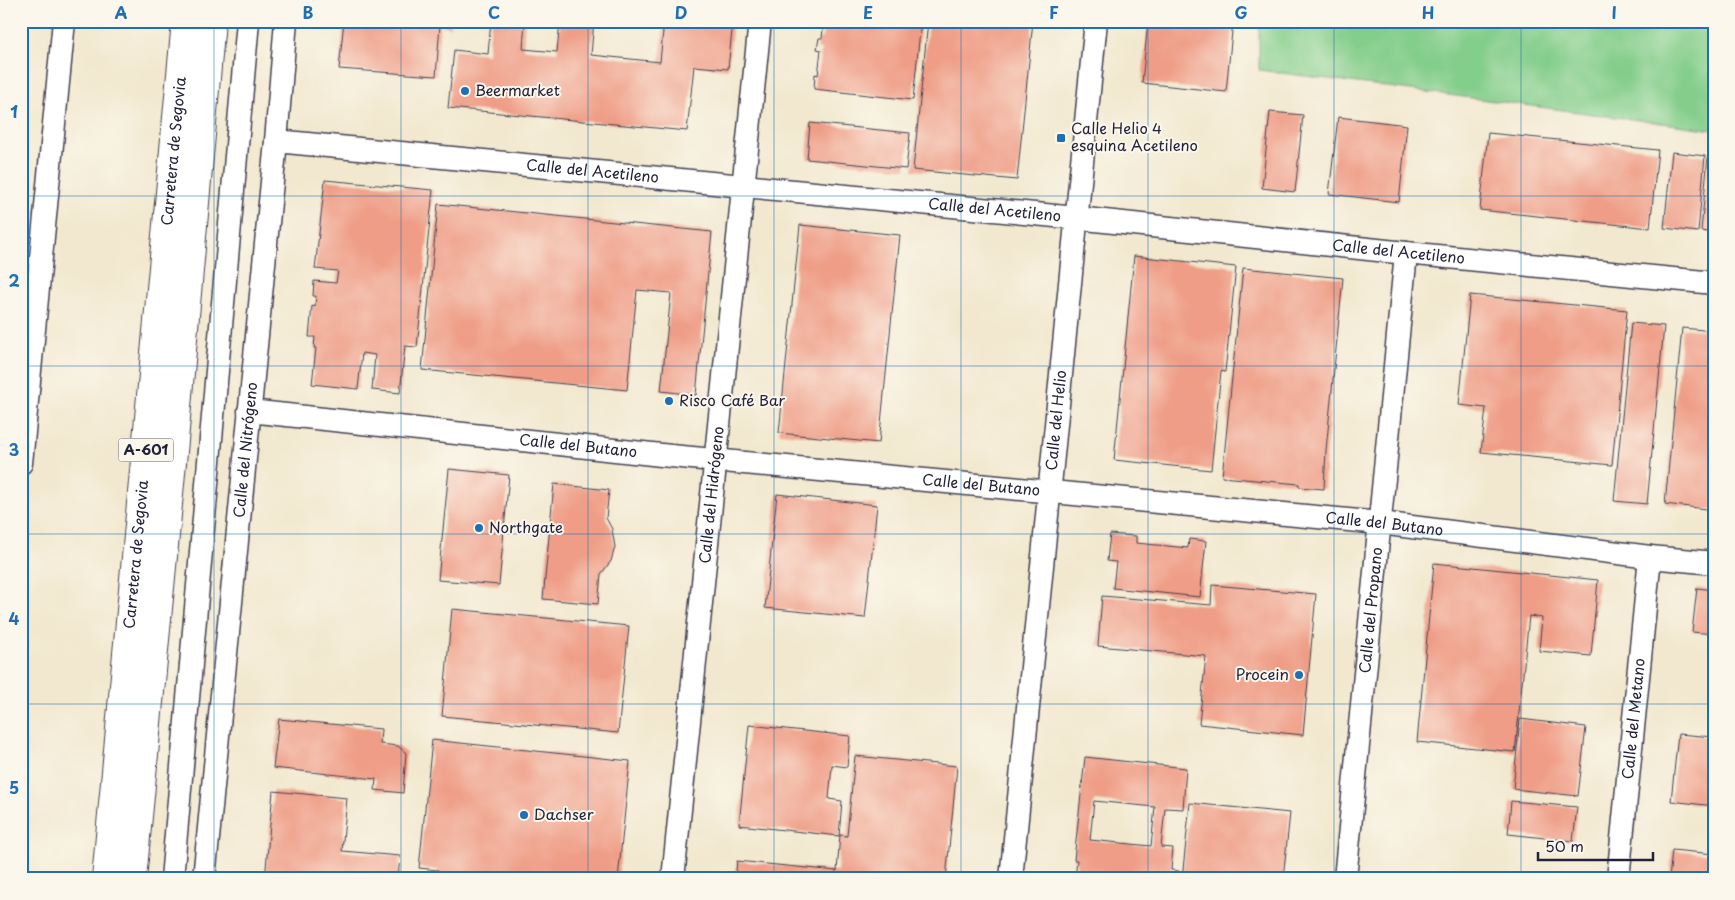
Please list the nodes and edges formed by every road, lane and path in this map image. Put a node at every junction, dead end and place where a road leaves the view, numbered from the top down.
1 (64, 21) edge
2 (186, 21) edge
3 (211, 21) edge
4 (248, 21) edge
5 (286, 21) edge
6 (760, 21) edge
7 (1096, 21) edge
8 (276, 141) junction
9 (742, 185) junction
10 (1076, 218) junction
11 (1406, 253) junction
12 (31, 262) edge
13 (1714, 283) edge
14 (249, 411) junction
15 (716, 460) junction
16 (21, 463) edge
17 (1049, 491) junction
18 (1380, 523) junction
19 (1650, 557) junction
20 (1714, 563) edge
21 (106, 879) edge
22 (132, 879) edge
23 (172, 879) edge
24 (204, 879) edge
25 (673, 879) edge
26 (1011, 879) edge
27 (1345, 879) edge
28 (1618, 879) edge

1 - 12 street
2 - 21 highway, Carretera de Segovia / A-601
3 - 22 highway, Carretera de Segovia / A-601
4 - 23 street
5 - 8 street, Calle del Nitrógeno
6 - 9 street, Calle del Hidrógeno
7 - 10 street, Calle del Helio
8 - 9 street, Calle del Acetileno
8 - 14 street, Calle del Nitrógeno
9 - 10 street, Calle del Acetileno
9 - 15 street, Calle del Hidrógeno
10 - 11 street, Calle del Acetileno
10 - 17 street, Calle del Helio
11 - 13 street, Calle del Acetileno
11 - 18 street, Calle del Propano
12 - 16 street
14 - 15 street, Calle del Butano
14 - 24 street, Calle del Nitrógeno
15 - 17 street, Calle del Butano
15 - 25 street, Calle del Hidrógeno
17 - 18 street, Calle del Butano
17 - 26 street, Calle del Helio
18 - 19 street, Calle del Butano
18 - 27 street, Calle del Propano
19 - 20 street, Calle del Butano
19 - 28 street, Calle del Metano

